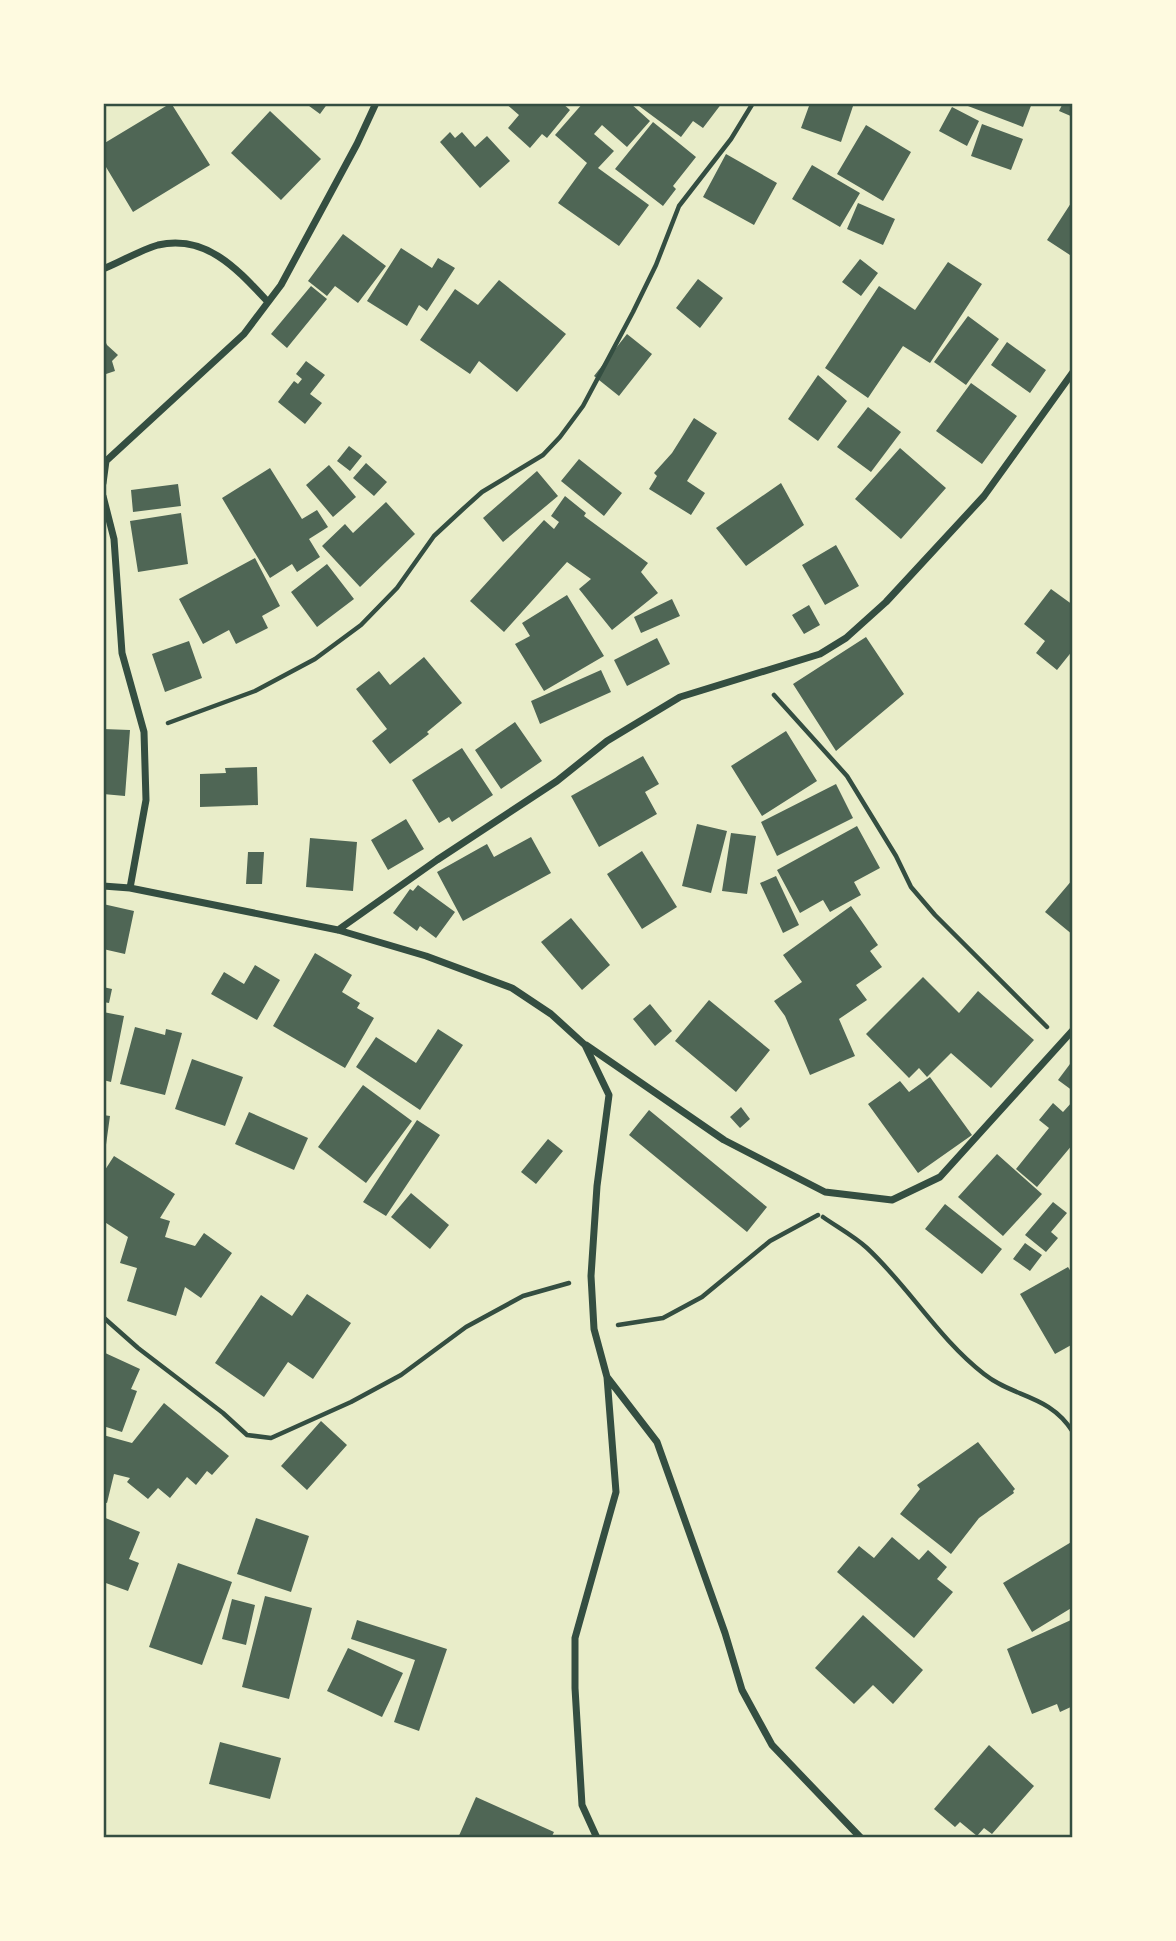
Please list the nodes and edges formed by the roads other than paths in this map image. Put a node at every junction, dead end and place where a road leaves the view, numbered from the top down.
1 (376, 103) edge
2 (103, 270) edge
3 (268, 302) junction
4 (1073, 372) edge
5 (103, 483) edge
6 (103, 496) edge
7 (103, 886) edge
8 (130, 888) junction
9 (338, 930) junction
10 (1073, 1030) edge
11 (586, 1045) junction
12 (607, 1377) junction
13 (597, 1838) edge
14 (861, 1838) edge

1 - 3 street
2 - 3 street
3 - 5 street
4 - 9 street
6 - 8 street
7 - 8 street
8 - 9 street
9 - 11 street
10 - 11 street
11 - 12 street
12 - 13 street
12 - 14 street

